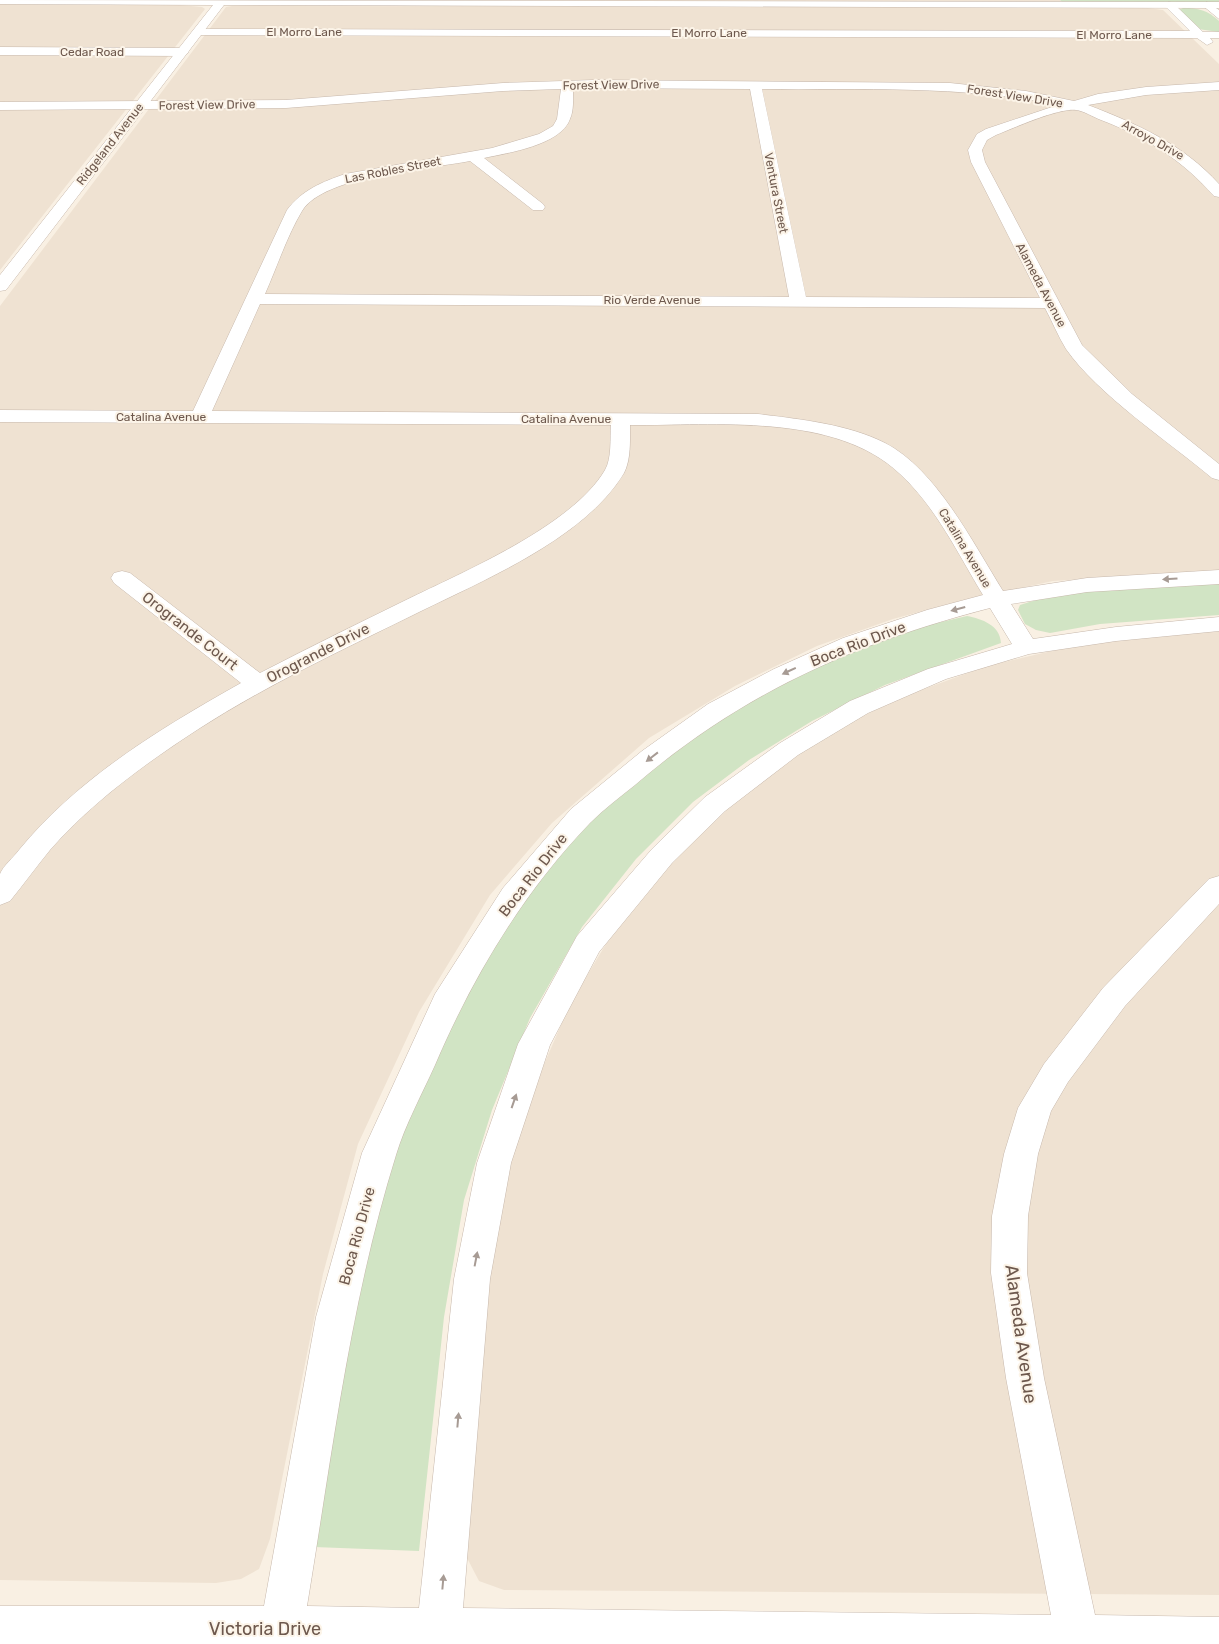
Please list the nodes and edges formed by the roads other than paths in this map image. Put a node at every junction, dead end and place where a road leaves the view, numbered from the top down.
1 (0, 1) edge
2 (384, 1) edge
3 (557, 1) edge
4 (221, 2) junction
5 (869, 2) edge
6 (1169, 4) junction
7 (1207, 5) junction
8 (1219, 5) edge
9 (1219, 16) edge
10 (198, 32) junction
11 (1200, 35) junction
12 (1219, 35) edge
13 (1213, 47) dead end
14 (0, 51) edge
15 (183, 52) junction
16 (567, 85) junction
17 (755, 85) junction
18 (1219, 86) edge
19 (1074, 105) junction
20 (0, 106) edge
21 (139, 106) junction
22 (472, 155) junction
23 (1219, 193) edge
24 (538, 207) dead end
25 (0, 286) edge
26 (254, 299) junction
27 (798, 301) junction
28 (1050, 303) junction
29 (0, 416) edge
30 (200, 417) junction
31 (621, 420) junction
32 (1219, 474) edge
33 (1219, 577) edge
34 (122, 578) dead end
35 (996, 599) junction
36 (1219, 624) edge
37 (1026, 646) junction
38 (258, 684) junction
39 (1219, 886) edge
40 (0, 894) edge
41 (0, 1628) edge
42 (282, 1628) junction
43 (439, 1631) junction
44 (1077, 1636) junction
45 (1219, 1639) edge

1 - 4 street
2 - 3 street
2 - 4 street
3 - 5 street
4 - 10 street, Ridgeland Avenue
5 - 6 street
6 - 7 street
6 - 11 street
7 - 8 street
7 - 9 street
10 - 11 street, El Morro Lane
10 - 15 street, Ridgeland Avenue
11 - 12 street, El Morro Lane
11 - 13 street
14 - 15 street, Cedar Road
15 - 21 street, Ridgeland Avenue
16 - 17 street, Forest View Drive
16 - 21 street, Forest View Drive
16 - 22 street, Las Robles Street
17 - 19 street, Forest View Drive
17 - 27 street, Ventura Street
18 - 19 street, Forest View Drive
19 - 23 street, Arroyo Drive
19 - 28 street, Alameda Avenue
20 - 21 street, Forest View Drive
21 - 25 street, Ridgeland Avenue
22 - 24 street
22 - 26 street, Las Robles Street
26 - 27 street, Rio Verde Avenue
26 - 30 street, Las Robles Street
27 - 28 street, Rio Verde Avenue
28 - 32 street, Alameda Avenue
29 - 30 street, Catalina Avenue
30 - 31 street, Catalina Avenue
31 - 35 street, Catalina Avenue
31 - 38 street, Orogrande Drive
33 -> 35 street, Boca Rio Drive
34 - 38 street, Orogrande Court
35 - 37 street, Catalina Avenue
35 -> 42 street, Boca Rio Drive
36 - 37 street
43 -> 37 street
38 - 40 street, Orogrande Drive
39 - 44 street, Alameda Avenue
41 - 42 street, Victoria Drive
42 - 43 street, Victoria Drive
43 - 44 street, Victoria Drive
44 - 45 street, Victoria Drive

